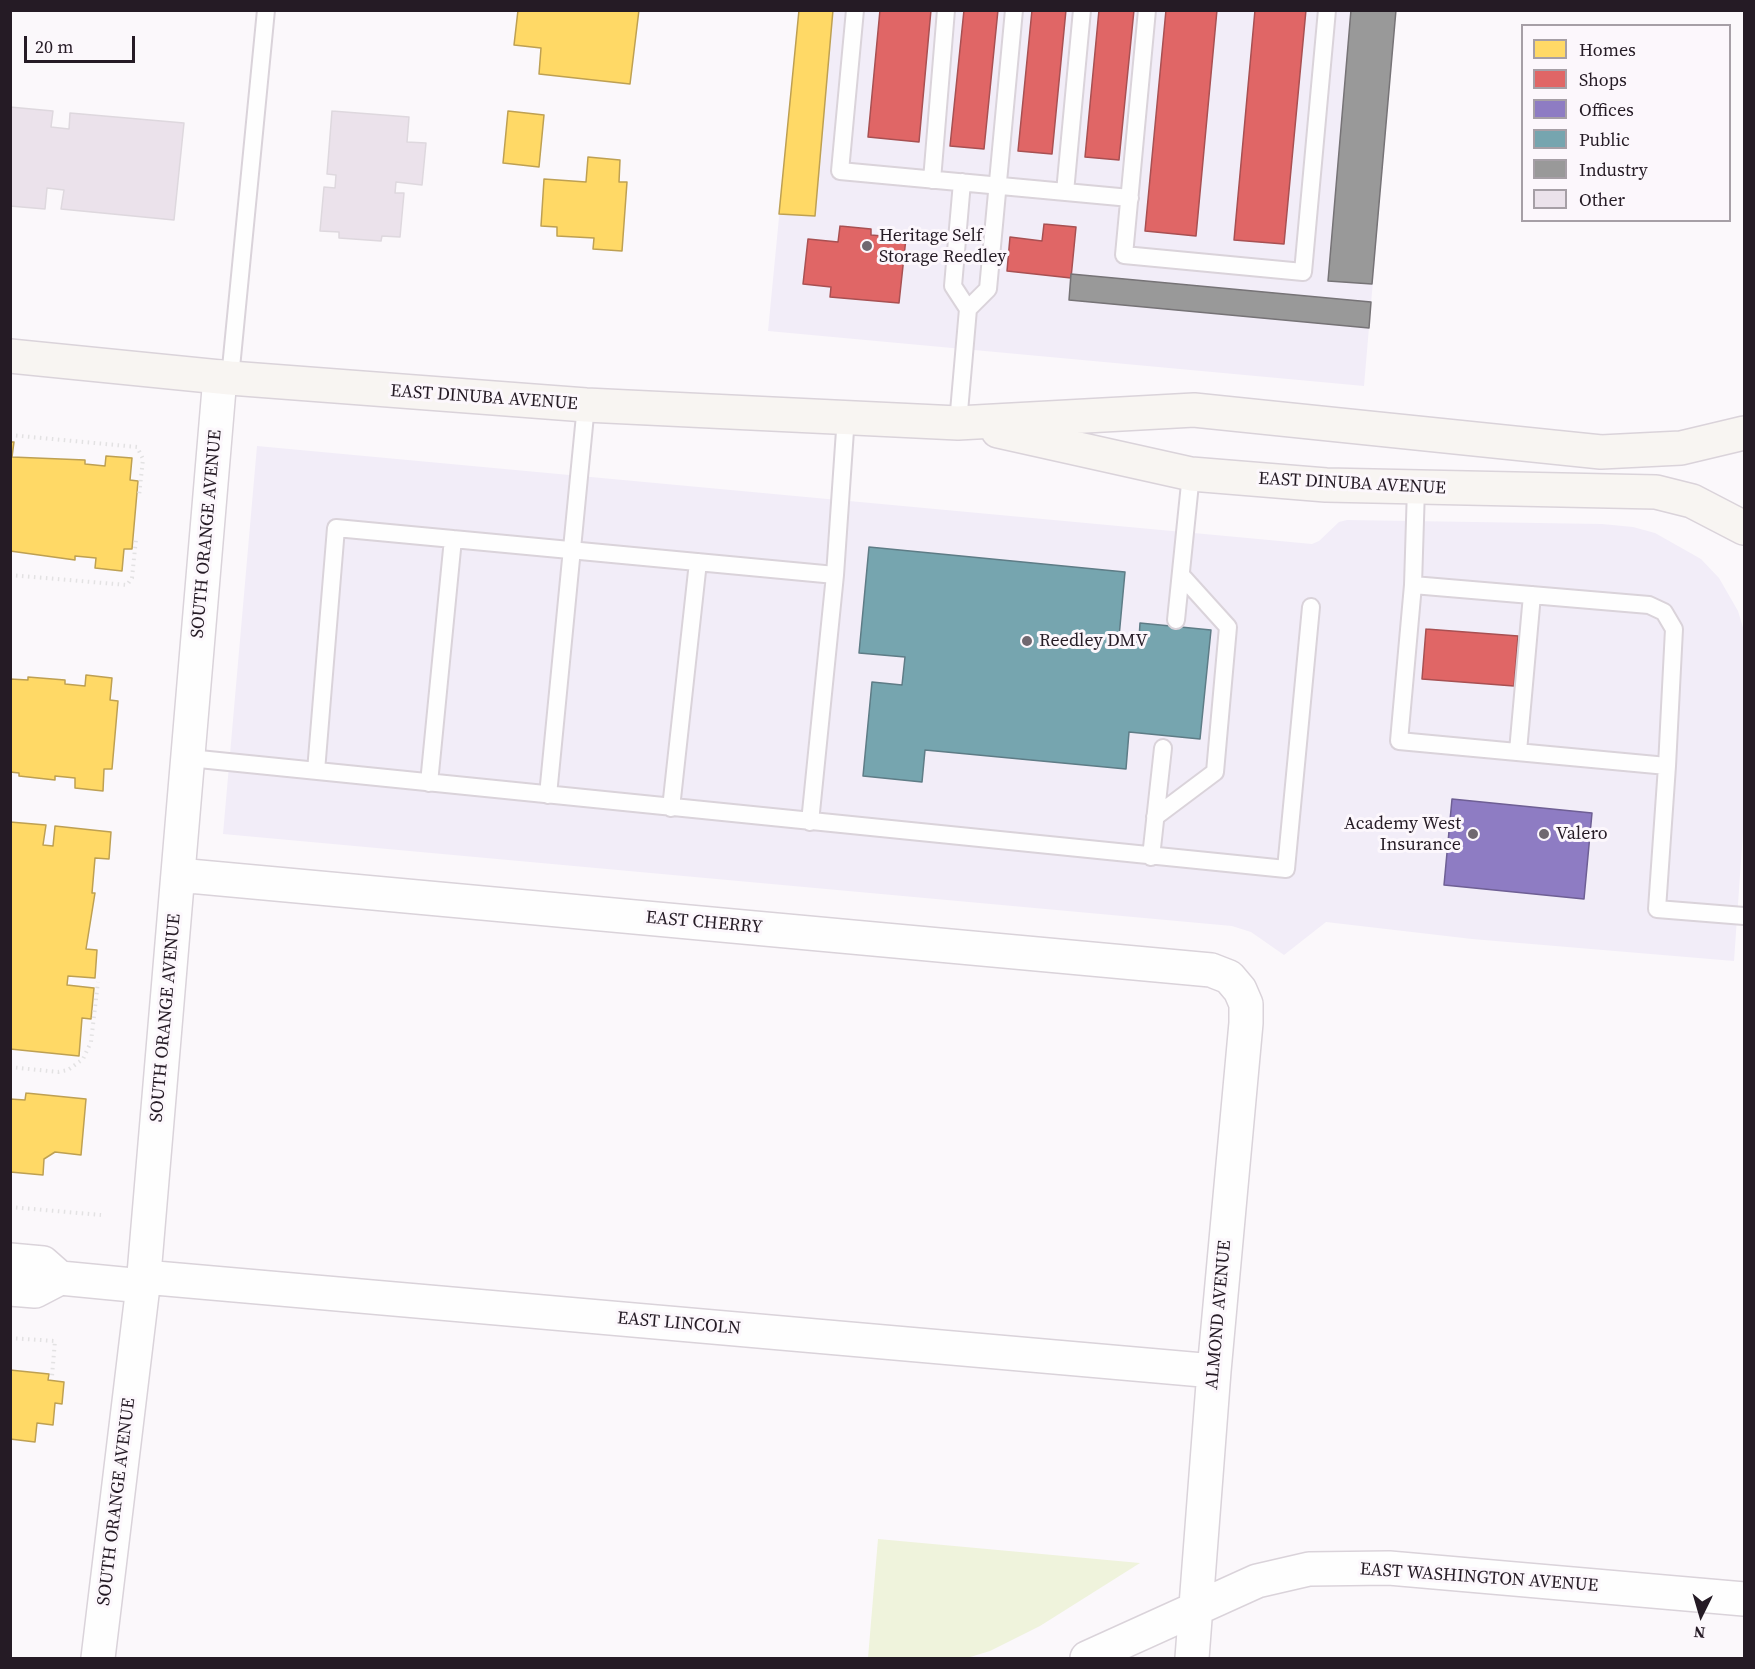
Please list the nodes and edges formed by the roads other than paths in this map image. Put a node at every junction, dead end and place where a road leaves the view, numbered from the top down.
1 (266, 10) edge
2 (855, 10) edge
3 (946, 10) edge
4 (1014, 10) edge
5 (1082, 10) edge
6 (1148, 10) edge
7 (1327, 10) edge
8 (932, 180) junction
9 (963, 182) junction
10 (998, 186) junction
11 (1065, 192) junction
12 (1130, 198) junction
13 (968, 309) junction
14 (10, 356) edge
15 (225, 378) junction
16 (586, 405) junction
17 (846, 416) junction
18 (958, 423) junction
19 (1744, 433) edge
20 (1191, 474) junction
21 (1416, 488) junction
22 (1744, 528) edge
23 (453, 539) junction
24 (573, 550) junction
25 (698, 562) junction
26 (835, 574) junction
27 (1181, 575) junction
28 (1413, 585) junction
29 (1532, 595) junction
30 (1311, 607) dead end
31 (1176, 620) dead end
32 (1163, 748) dead end
33 (1518, 751) junction
34 (189, 758) junction
35 (1667, 766) junction
36 (316, 771) junction
37 (429, 783) junction
38 (548, 795) junction
39 (671, 808) junction
40 (1155, 818) junction
41 (810, 822) junction
42 (1151, 857) junction
43 (178, 874) junction
44 (1744, 916) edge
45 (1229, 977) joint
46 (10, 1260) edge
47 (60, 1278) junction
48 (143, 1281) junction
49 (10, 1289) edge
50 (1214, 1371) junction
51 (1744, 1599) edge
52 (1197, 1608) junction
53 (98, 1659) edge
54 (1087, 1659) edge
55 (1192, 1659) edge

1 - 15 lane
2 - 8 lane
3 - 8 lane
4 - 10 lane
5 - 11 lane
6 - 12 lane
7 - 12 lane
8 - 9 lane
9 - 10 lane
9 - 13 lane
10 - 11 lane
10 - 13 lane
11 - 12 lane
13 - 18 lane
14 - 15 street, EAST DINUBA AVENUE
15 - 16 street, EAST DINUBA AVENUE
15 - 34 street, SOUTH ORANGE AVENUE
16 - 17 street, EAST DINUBA AVENUE
16 - 24 lane
17 - 18 street, EAST DINUBA AVENUE
17 - 26 lane
18 - 19 street, EAST DINUBA AVENUE
18 - 20 street, EAST DINUBA AVENUE
20 - 21 street, EAST DINUBA AVENUE
20 - 27 lane
21 - 22 street, EAST DINUBA AVENUE
21 - 28 lane
23 - 24 lane
23 - 36 lane
23 - 37 lane
24 - 25 lane
24 - 38 lane
25 - 26 lane
25 - 39 lane
26 - 41 lane
27 - 31 lane
27 - 40 lane
28 - 29 lane
28 - 33 lane
29 - 33 lane
29 - 35 lane
30 - 42 lane
32 - 40 lane
33 - 35 lane
34 - 36 lane
34 - 43 street, SOUTH ORANGE AVENUE
35 - 44 lane
36 - 37 lane
37 - 38 lane
38 - 39 lane
39 - 41 lane
40 - 42 lane
41 - 42 lane
43 - 45 street, EAST CHERRY
43 - 48 street, SOUTH ORANGE AVENUE
45 - 50 street, ALMOND AVENUE
46 - 47 street
47 - 48 street, EAST LINCOLN
47 - 49 street
48 - 50 street, EAST LINCOLN
48 - 53 street, SOUTH ORANGE AVENUE
50 - 52 street, ALMOND AVENUE
51 - 52 street, EAST WASHINGTON AVENUE
52 - 54 street, EAST WASHINGTON AVENUE
52 - 55 street, ALMOND AVENUE

